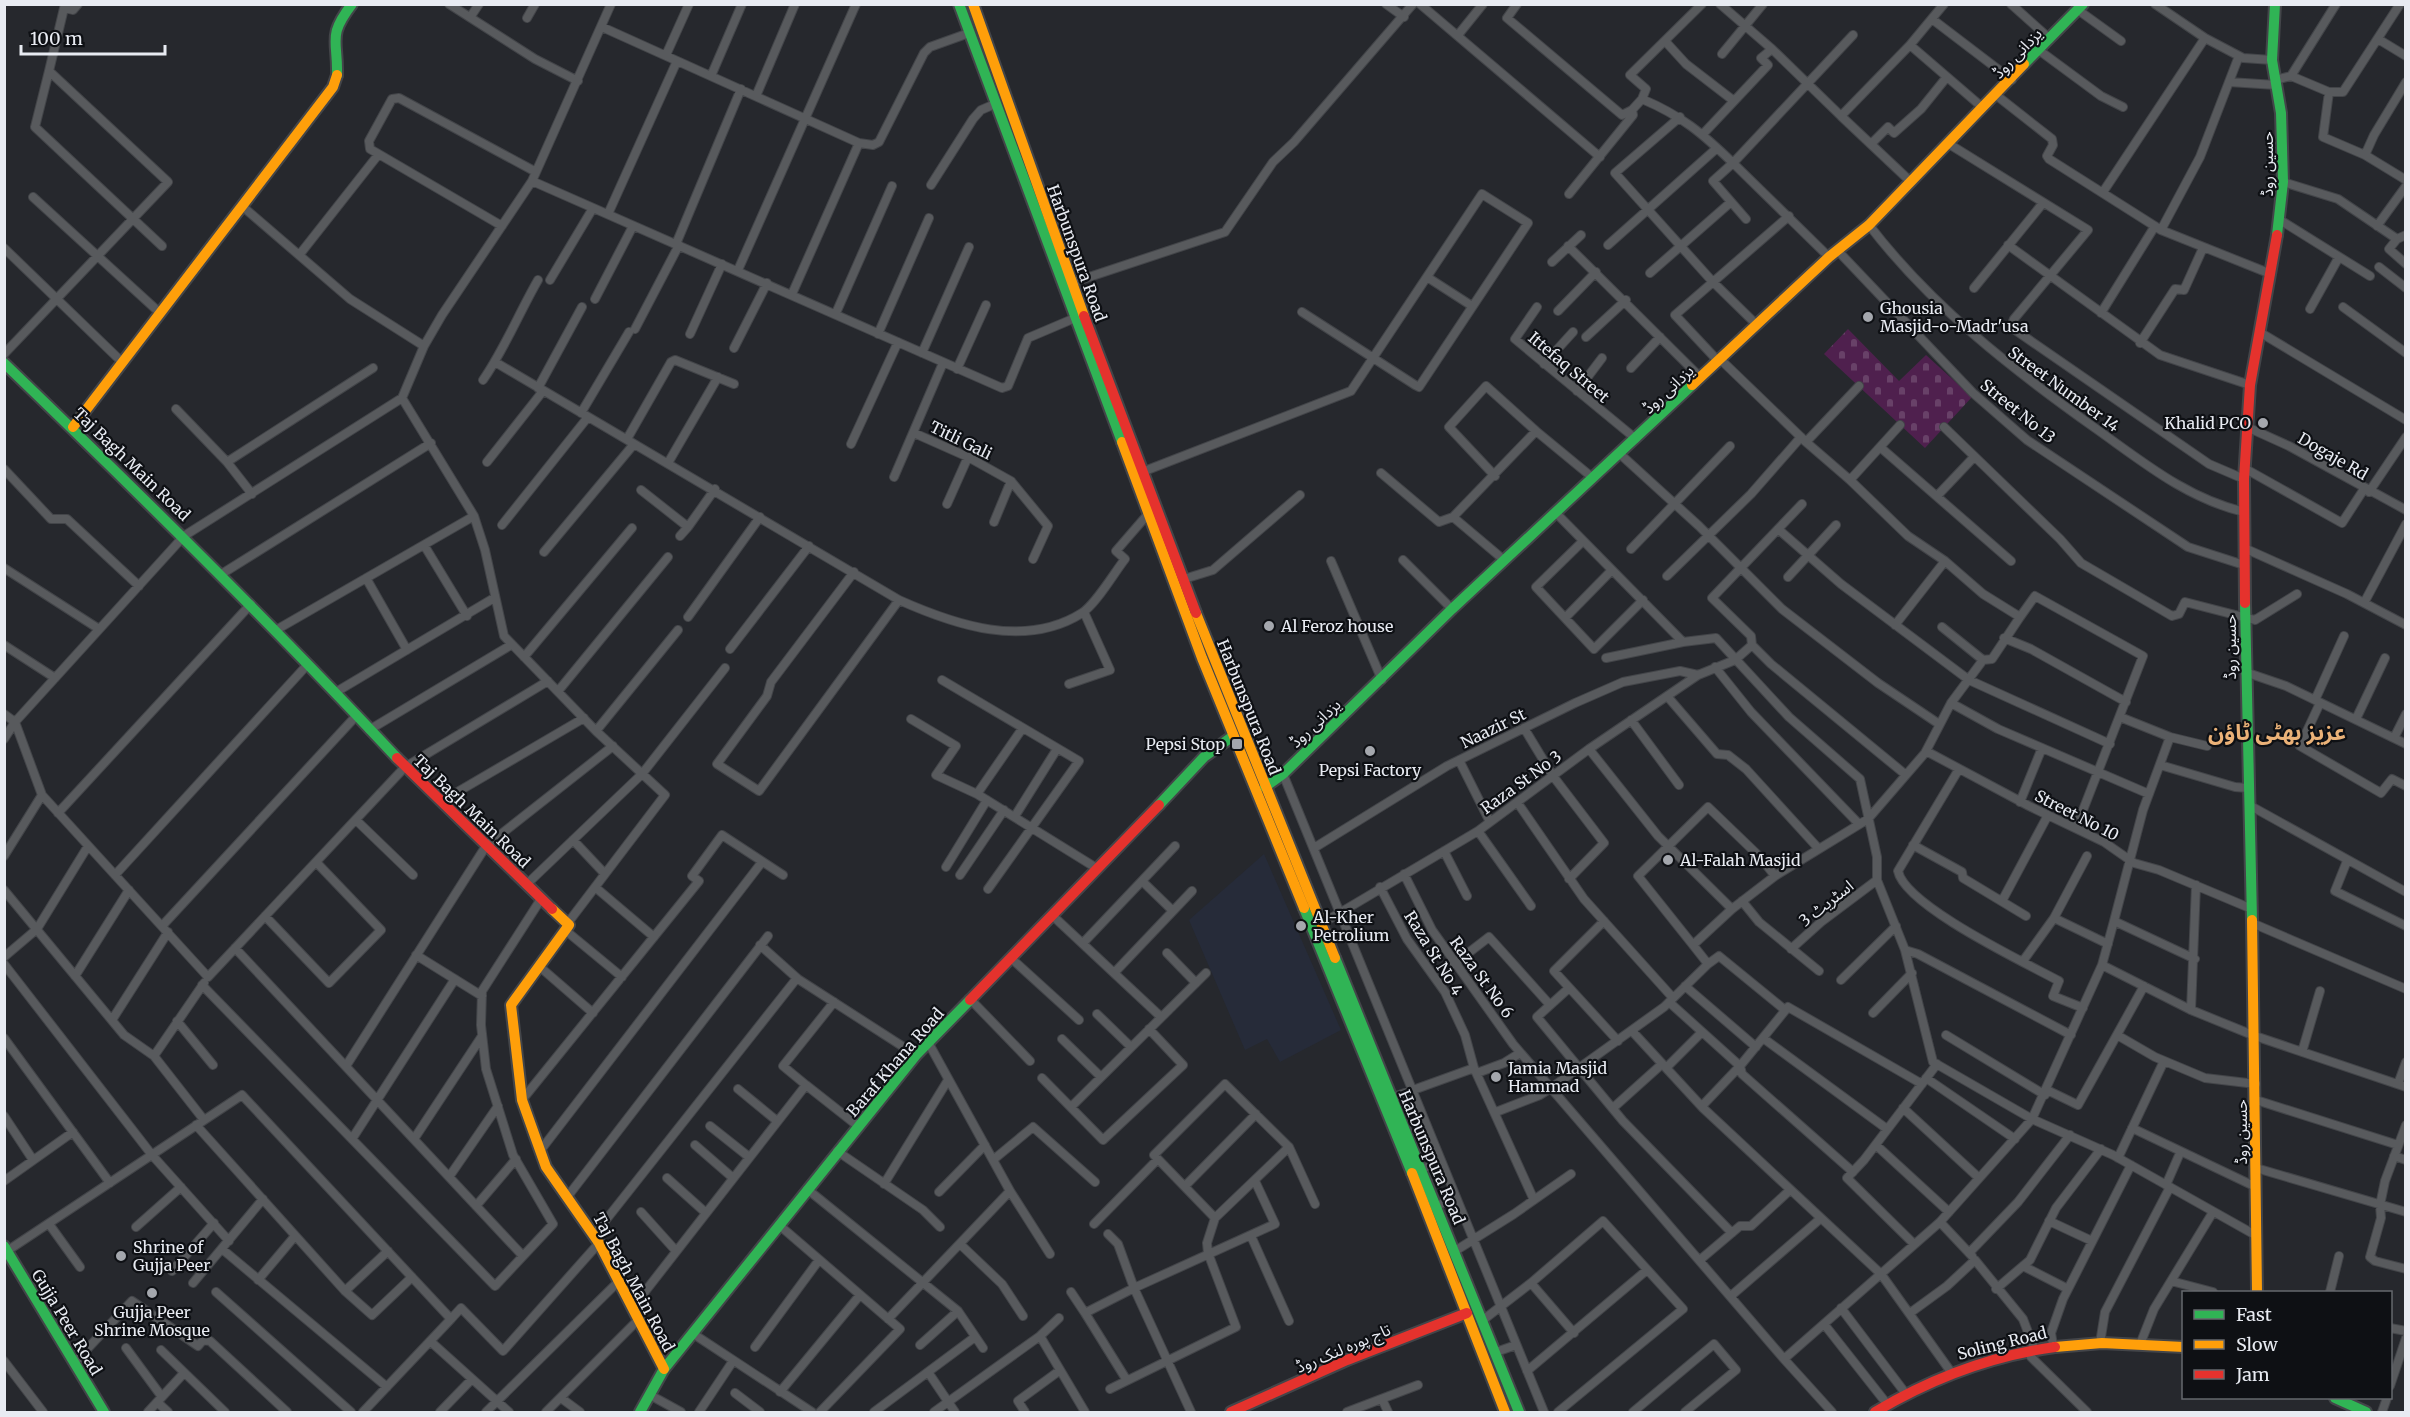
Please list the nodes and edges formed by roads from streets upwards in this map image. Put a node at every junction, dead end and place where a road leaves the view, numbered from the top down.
1 (78, 4) edge
2 (352, 4) edge
3 (449, 4) edge
4 (479, 4) edge
5 (535, 4) edge
6 (611, 4) edge
7 (689, 4) edge
8 (742, 4) edge
9 (795, 4) edge
10 (856, 4) edge
11 (959, 4) edge
12 (973, 4) edge
13 (1386, 4) edge
14 (1413, 4) edge
15 (1420, 4) edge
16 (1483, 4) edge
17 (1517, 4) edge
18 (1702, 4) edge
19 (1720, 4) edge
20 (1763, 4) edge
21 (1944, 4) edge
22 (2011, 4) edge
23 (2155, 4) edge
24 (2275, 4) edge
25 (2336, 4) edge
26 (2400, 4) edge
27 (65, 7) edge
28 (2081, 7) edge
29 (471, 16) junction
30 (1404, 16) junction
31 (526, 18) dead end
32 (1932, 19) junction
33 (1743, 26) junction
34 (602, 27) junction
35 (969, 33) junction
36 (1458, 35) junction
37 (1853, 35) dead end
38 (2205, 38) junction
39 (2050, 39) junction
40 (2378, 39) junction
41 (2121, 40) dead end
42 (1665, 41) junction
43 (1910, 45) junction
44 (1772, 49) junction
45 (2040, 51) junction
46 (1722, 54) dead end
47 (666, 55) junction
48 (2239, 56) junction
49 (2406, 56) edge
50 (2272, 60) junction
51 (677, 61) junction
52 (49, 71) junction
53 (2290, 75) junction
54 (711, 76) junction
55 (1946, 78) junction
56 (2012, 80) junction
57 (578, 81) junction
58 (2229, 82) junction
59 (2276, 82) junction
60 (2406, 82) edge
61 (1808, 86) junction
62 (741, 89) junction
63 (2329, 92) junction
64 (1996, 95) junction
65 (756, 96) junction
66 (1642, 99) junction
67 (1734, 101) junction
68 (995, 104) junction
69 (1982, 107) junction
70 (2122, 107) dead end
71 (1632, 110) junction
72 (1840, 116) junction
73 (1680, 117) junction
74 (806, 118) junction
75 (1703, 134) junction
76 (859, 143) junction
77 (1871, 144) junction
78 (1949, 144) junction
79 (1717, 148) junction
80 (378, 155) junction
81 (2365, 155) junction
82 (1600, 157) junction
83 (1733, 163) junction
84 (536, 172) junction
85 (2406, 180) edge
86 (532, 181) junction
87 (1911, 182) junction
88 (2283, 182) junction
89 (931, 185) dead end
90 (892, 186) dead end
91 (2406, 186) edge
92 (2103, 192) junction
93 (1569, 194) dead end
94 (33, 197) dead end
95 (1731, 202) junction
96 (2043, 203) junction
97 (242, 206) junction
98 (593, 208) junction
99 (1648, 209) junction
100 (608, 214) junction
101 (1789, 216) junction
102 (929, 218) dead end
103 (133, 219) junction
104 (1746, 219) dead end
105 (2280, 220) junction
106 (1869, 225) junction
107 (502, 226) junction
108 (633, 226) junction
109 (2377, 226) junction
110 (2158, 228) junction
111 (1581, 235) dead end
112 (2406, 235) edge
113 (2397, 238) junction
114 (677, 244) junction
115 (1608, 245) dead end
116 (162, 246) dead end
117 (1568, 246) junction
118 (1682, 246) junction
119 (2008, 246) junction
120 (969, 247) dead end
121 (4, 248) edge
122 (2203, 248) junction
123 (300, 254) junction
124 (1834, 254) junction
125 (99, 256) junction
126 (2339, 257) junction
127 (1552, 262) dead end
128 (722, 264) junction
129 (2406, 264) edge
130 (2379, 267) dead end
131 (738, 270) junction
132 (1596, 272) junction
133 (1650, 273) dead end
134 (2271, 274) junction
135 (2051, 276) junction
136 (2370, 276) dead end
137 (1427, 277) junction
138 (538, 280) dead end
139 (549, 280) dead end
140 (1712, 281) junction
141 (766, 283) junction
142 (1067, 284) junction
143 (1974, 288) dead end
144 (2406, 288) edge
145 (792, 294) junction
146 (57, 298) junction
147 (595, 299) dead end
148 (1626, 300) junction
149 (986, 305) dead end
150 (1472, 306) junction
151 (582, 307) dead end
152 (1537, 307) dead end
153 (2343, 307) dead end
154 (2310, 309) dead end
155 (1558, 311) dead end
156 (1302, 312) dead end
157 (160, 313) junction
158 (836, 313) junction
159 (2101, 313) junction
160 (1075, 318) junction
161 (1757, 325) junction
162 (1573, 332) dead end
163 (878, 333) junction
164 (2261, 333) junction
165 (690, 334) dead end
166 (1660, 336) junction
167 (1586, 338) dead end
168 (898, 342) junction
169 (2140, 343) junction
170 (424, 346) junction
171 (734, 348) dead end
172 (922, 353) junction
173 (2406, 353) edge
174 (4, 354) edge
175 (1602, 358) dead end
176 (1374, 359) junction
177 (1720, 361) junction
178 (495, 362) junction
179 (4, 363) edge
180 (123, 363) junction
181 (943, 363) junction
182 (1544, 364) junction
183 (373, 368) dead end
184 (1631, 368) dead end
185 (957, 369) junction
186 (718, 376) junction
187 (1701, 378) junction
188 (483, 381) dead end
189 (734, 384) dead end
190 (2250, 385) junction
191 (1859, 386) dead end
192 (540, 389) junction
193 (1577, 391) junction
194 (402, 399) junction
195 (176, 409) dead end
196 (585, 415) junction
197 (2406, 420) edge
198 (1900, 425) dead end
199 (2247, 426) junction
200 (73, 427) junction
201 (1944, 427) dead end
202 (1536, 431) junction
203 (914, 433) junction
204 (2406, 437) edge
205 (1636, 439) junction
206 (1804, 439) junction
207 (630, 442) junction
208 (431, 443) junction
209 (851, 444) dead end
210 (1730, 446) dead end
211 (1880, 447) junction
212 (1620, 454) junction
213 (968, 457) junction
214 (1974, 457) junction
215 (227, 462) junction
216 (487, 462) dead end
217 (668, 463) junction
218 (4, 469) edge
219 (1142, 472) junction
220 (1381, 473) dead end
221 (2244, 473) junction
222 (1495, 476) junction
223 (894, 477) dead end
224 (1593, 478) junction
225 (1850, 480) junction
226 (1011, 481) junction
227 (715, 489) junction
228 (641, 490) dead end
229 (2366, 491) junction
230 (252, 495) junction
231 (1300, 495) dead end
232 (1937, 496) junction
233 (946, 504) dead end
234 (1673, 504) junction
235 (1802, 504) dead end
236 (2406, 510) edge
237 (1555, 512) junction
238 (2244, 512) junction
239 (1148, 514) junction
240 (474, 516) junction
241 (760, 517) junction
242 (1453, 517) junction
243 (994, 522) dead end
244 (2406, 524) edge
245 (502, 525) dead end
246 (1836, 525) dead end
247 (687, 527) junction
248 (632, 528) dead end
249 (1778, 529) junction
250 (1708, 535) junction
251 (184, 536) junction
252 (680, 536) dead end
253 (1582, 542) junction
254 (424, 545) junction
255 (809, 546) junction
256 (2244, 548) junction
257 (1631, 549) dead end
258 (544, 552) dead end
259 (1808, 555) junction
260 (668, 557) dead end
261 (1033, 559) dead end
262 (1403, 560) dead end
263 (1504, 560) junction
264 (1331, 561) dead end
265 (1945, 561) junction
266 (2011, 561) dead end
267 (2244, 565) junction
268 (4, 568) edge
269 (1741, 568) junction
270 (1612, 570) junction
271 (854, 572) junction
272 (220, 575) junction
273 (1667, 576) dead end
274 (366, 578) junction
275 (1788, 578) dead end
276 (1184, 579) junction
277 (139, 586) junction
278 (2297, 594) dead end
279 (494, 598) junction
280 (899, 600) junction
281 (1643, 600) junction
282 (2364, 603) junction
283 (251, 604) junction
284 (1452, 609) junction
285 (1084, 612) junction
286 (467, 616) junction
287 (688, 617) dead end
288 (2020, 617) junction
289 (1565, 618) junction
290 (2245, 618) junction
291 (1895, 625) junction
292 (2406, 625) edge
293 (1941, 627) dead end
294 (99, 629) junction
295 (276, 630) junction
296 (678, 630) dead end
297 (2344, 636) dead end
298 (2004, 638) junction
299 (1683, 642) junction
300 (4, 645) edge
301 (510, 645) junction
302 (1752, 645) junction
303 (730, 649) dead end
304 (407, 650) junction
305 (1206, 656) junction
306 (524, 657) junction
307 (1606, 658) dead end
308 (2385, 658) dead end
309 (1735, 660) junction
310 (1983, 660) junction
311 (308, 664) junction
312 (1714, 667) junction
313 (725, 668) dead end
314 (2245, 672) junction
315 (1698, 675) junction
316 (55, 678) junction
317 (942, 680) dead end
318 (1382, 680) junction
319 (1969, 680) junction
320 (548, 681) junction
321 (1069, 684) dead end
322 (559, 690) junction
323 (336, 692) junction
324 (1667, 696) junction
325 (2317, 701) junction
326 (2126, 702) junction
327 (1952, 704) junction
328 (4, 714) edge
329 (2406, 714) edge
330 (357, 715) junction
331 (2120, 717) junction
332 (584, 718) junction
333 (911, 719) dead end
334 (1631, 720) junction
335 (2356, 720) junction
336 (15, 722) junction
337 (1939, 724) junction
338 (1524, 728) junction
339 (1022, 729) junction
340 (369, 730) junction
341 (596, 731) junction
342 (1233, 736) junction
343 (2170, 737) junction
344 (2394, 738) junction
345 (4, 739) edge
346 (2109, 744) junction
347 (2406, 744) edge
348 (613, 746) junction
349 (2207, 746) dead end
350 (1057, 748) junction
351 (2042, 748) junction
352 (1589, 749) junction
353 (1926, 751) junction
354 (1459, 760) junction
355 (2160, 765) junction
356 (405, 767) junction
357 (1959, 769) junction
358 (2098, 772) junction
359 (642, 774) junction
360 (1283, 774) junction
361 (1906, 775) junction
362 (1553, 776) junction
363 (1679, 785) dead end
364 (2406, 786) edge
365 (1265, 787) junction
366 (2248, 788) junction
367 (977, 794) junction
368 (2149, 794) junction
369 (42, 795) junction
370 (987, 800) junction
371 (442, 801) junction
372 (1517, 802) junction
373 (2020, 802) junction
374 (2249, 806) junction
375 (1004, 810) junction
376 (58, 813) junction
377 (2048, 815) junction
378 (1015, 816) junction
379 (1868, 819) junction
380 (356, 820) junction
381 (1490, 822) junction
382 (1858, 823) junction
383 (1031, 826) junction
384 (2076, 828) junction
385 (1478, 831) junction
386 (573, 840) junction
387 (1914, 845) junction
388 (88, 846) junction
389 (486, 846) junction
390 (1175, 846) dead end
391 (1668, 846) junction
392 (1314, 848) junction
393 (1818, 848) junction
394 (1444, 851) junction
395 (4, 856) edge
396 (2087, 856) dead end
397 (2130, 860) junction
398 (2347, 861) junction
399 (316, 862) junction
400 (762, 862) junction
401 (946, 867) dead end
402 (1098, 869) junction
403 (605, 874) junction
404 (1404, 874) junction
405 (115, 875) junction
406 (413, 875) dead end
407 (783, 875) dead end
408 (960, 875) dead end
409 (1775, 876) junction
410 (1569, 879) junction
411 (1877, 880) junction
412 (1142, 881) junction
413 (526, 885) junction
414 (2196, 885) junction
415 (595, 887) junction
416 (1380, 887) junction
417 (988, 889) dead end
418 (4, 890) edge
419 (129, 890) junction
420 (1192, 891) dead end
421 (2406, 892) edge
422 (1467, 896) dead end
423 (541, 899) junction
424 (1742, 901) junction
425 (2002, 902) junction
426 (1531, 906) dead end
427 (1732, 909) junction
428 (2252, 909) junction
429 (1173, 911) junction
430 (1340, 911) junction
431 (265, 916) junction
432 (1053, 916) junction
433 (2026, 916) dead end
434 (2054, 918) junction
435 (1604, 921) junction
436 (2114, 921) junction
437 (2252, 923) junction
438 (1321, 924) junction
439 (1896, 926) junction
440 (2406, 926) edge
441 (566, 927) junction
442 (37, 929) junction
443 (165, 929) junction
444 (768, 936) dead end
445 (654, 937) junction
446 (1083, 943) junction
447 (2108, 944) junction
448 (760, 945) junction
449 (1693, 945) junction
450 (235, 948) junction
451 (1791, 949) junction
452 (1905, 950) junction
453 (1167, 953) dead end
454 (417, 956) junction
455 (4, 957) edge
456 (1012, 959) junction
457 (2195, 959) junction
458 (2024, 962) junction
459 (4, 964) edge
460 (1454, 964) junction
461 (1708, 964) junction
462 (2102, 965) junction
463 (540, 967) junction
464 (1115, 972) junction
465 (1819, 972) dead end
466 (1206, 973) dead end
467 (1912, 973) junction
468 (75, 976) junction
469 (208, 977) junction
470 (622, 977) junction
471 (797, 978) junction
472 (454, 979) junction
473 (1841, 980) dead end
474 (1196, 983) junction
475 (202, 985) junction
476 (1685, 986) junction
477 (2144, 986) junction
478 (1569, 988) junction
479 (2406, 988) edge
480 (2320, 991) dead end
481 (1344, 995) junction
482 (482, 996) junction
483 (971, 1000) junction
484 (1671, 1000) junction
485 (834, 1002) junction
486 (1550, 1005) junction
487 (2083, 1008) junction
488 (1785, 1010) junction
489 (2191, 1010) junction
490 (593, 1013) junction
491 (1873, 1013) dead end
492 (1097, 1014) dead end
493 (1161, 1017) junction
494 (112, 1020) junction
495 (1079, 1020) dead end
496 (177, 1021) junction
497 (1149, 1029) junction
498 (1632, 1031) junction
499 (1702, 1032) junction
500 (1946, 1035) dead end
501 (2071, 1035) junction
502 (2117, 1035) junction
503 (482, 1036) junction
504 (2255, 1036) junction
505 (4, 1038) edge
506 (1763, 1038) junction
507 (1062, 1039) dead end
508 (1618, 1041) junction
509 (928, 1042) junction
510 (1131, 1047) junction
511 (1756, 1047) junction
512 (2302, 1052) junction
513 (1520, 1053) junction
514 (916, 1055) junction
515 (154, 1056) junction
516 (1030, 1061) dead end
517 (2164, 1061) junction
518 (2406, 1062) edge
519 (1937, 1064) junction
520 (213, 1065) dead end
521 (346, 1066) junction
522 (1664, 1066) junction
523 (1740, 1066) junction
524 (1580, 1068) junction
525 (1476, 1070) junction
526 (1101, 1077) junction
527 (1042, 1078) dead end
528 (948, 1080) junction
529 (1924, 1081) junction
530 (2256, 1084) junction
531 (806, 1085) junction
532 (2402, 1085) edge
533 (1551, 1088) junction
534 (738, 1089) dead end
535 (1413, 1090) junction
536 (2046, 1093) junction
537 (1391, 1098) junction
538 (377, 1100) junction
539 (2256, 1100) junction
540 (522, 1101) junction
541 (498, 1106) junction
542 (1702, 1106) junction
543 (1071, 1107) junction
544 (1613, 1108) junction
545 (1903, 1108) junction
546 (1496, 1112) junction
547 (1256, 1114) junction
548 (5, 1118) edge
549 (2032, 1119) junction
550 (777, 1121) junction
551 (200, 1122) junction
552 (710, 1125) dead end
553 (2406, 1125) edge
554 (858, 1126) junction
555 (2132, 1128) junction
556 (1887, 1129) junction
557 (73, 1132) junction
558 (2070, 1135) junction
559 (351, 1138) junction
560 (414, 1139) junction
561 (2015, 1139) junction
562 (695, 1145) dead end
563 (985, 1145) junction
564 (1876, 1145) junction
565 (2398, 1145) junction
566 (1289, 1147) junction
567 (2101, 1149) junction
568 (540, 1151) junction
569 (837, 1151) junction
570 (2180, 1153) junction
571 (152, 1155) junction
572 (2394, 1156) junction
573 (750, 1157) junction
574 (2118, 1158) junction
575 (516, 1159) junction
576 (1158, 1159) junction
577 (33, 1160) junction
578 (993, 1160) junction
579 (2406, 1160) edge
580 (1441, 1163) junction
581 (2131, 1165) junction
582 (2256, 1168) junction
583 (1420, 1169) junction
584 (1853, 1172) junction
585 (1570, 1174) dead end
586 (449, 1177) junction
587 (667, 1178) dead end
588 (733, 1178) junction
589 (1979, 1178) junction
590 (4, 1181) edge
591 (1255, 1181) junction
592 (1095, 1182) dead end
593 (110, 1183) junction
594 (884, 1184) junction
595 (1185, 1186) junction
596 (2168, 1186) junction
597 (2256, 1186) junction
598 (181, 1187) junction
599 (807, 1189) junction
600 (1790, 1190) junction
601 (1010, 1191) junction
602 (939, 1192) dead end
603 (567, 1196) junction
604 (1455, 1197) junction
605 (262, 1199) junction
606 (1534, 1200) junction
607 (1315, 1204) dead end
608 (2380, 1205) junction
609 (476, 1206) junction
610 (1436, 1207) junction
611 (640, 1212) dead end
612 (1949, 1212) junction
613 (2213, 1212) junction
614 (2406, 1212) edge
615 (706, 1213) junction
616 (1215, 1218) junction
617 (1820, 1219) junction
618 (2049, 1221) junction
619 (1940, 1222) junction
620 (214, 1223) junction
621 (49, 1224) junction
622 (1094, 1224) dead end
623 (779, 1225) junction
624 (136, 1227) dead end
625 (940, 1227) dead end
626 (1732, 1233) junction
627 (1108, 1234) dead end
628 (295, 1236) junction
629 (1251, 1236) junction
630 (2257, 1236) junction
631 (597, 1239) junction
632 (1472, 1240) junction
633 (229, 1241) junction
634 (2092, 1241) junction
635 (960, 1244) junction
636 (1914, 1244) junction
637 (6, 1249) edge
638 (222, 1250) junction
639 (388, 1251) junction
640 (676, 1251) junction
641 (1208, 1253) junction
642 (1450, 1253) junction
643 (1969, 1253) junction
644 (1050, 1254) dead end
645 (523, 1256) junction
646 (2339, 1256) dead end
647 (819, 1260) junction
648 (1701, 1260) junction
649 (1975, 1260) junction
650 (2023, 1266) junction
651 (80, 1267) dead end
652 (2406, 1269) edge
653 (1647, 1270) junction
654 (172, 1271) dead end
655 (1881, 1274) junction
656 (412, 1276) junction
657 (258, 1280) junction
658 (620, 1281) junction
659 (2171, 1281) junction
660 (192, 1283) dead end
661 (923, 1283) junction
662 (1531, 1283) junction
663 (1134, 1288) junction
664 (1996, 1289) junction
665 (2068, 1289) junction
666 (345, 1291) junction
667 (2205, 1291) edge
668 (2257, 1291) edge
669 (2330, 1291) edge
670 (216, 1292) dead end
671 (1071, 1292) dead end
672 (860, 1294) junction
673 (1732, 1295) junction
674 (633, 1307) junction
675 (1500, 1307) junction
676 (1841, 1308) junction
677 (958, 1311) junction
678 (1085, 1313) junction
679 (1467, 1313) junction
680 (1910, 1313) junction
681 (1023, 1316) dead end
682 (1059, 1318) dead end
683 (451, 1319) junction
684 (888, 1319) junction
685 (639, 1320) junction
686 (1483, 1320) junction
687 (1288, 1321) dead end
688 (1824, 1324) junction
689 (1574, 1333) junction
690 (692, 1334) junction
691 (975, 1336) junction
692 (1040, 1336) junction
693 (2406, 1338) edge
694 (430, 1341) junction
695 (2100, 1342) junction
696 (2141, 1342) junction
697 (920, 1345) dead end
698 (1516, 1345) junction
699 (2053, 1345) junction
700 (755, 1347) dead end
701 (2182, 1347) edge
702 (126, 1348) dead end
703 (983, 1348) dead end
704 (161, 1350) dead end
705 (1496, 1352) junction
706 (2033, 1352) junction
707 (1169, 1359) junction
708 (1784, 1359) junction
709 (733, 1360) junction
710 (4, 1361) edge
711 (74, 1363) junction
712 (664, 1369) junction
713 (1059, 1371) junction
714 (1527, 1371) junction
715 (928, 1372) junction
716 (1951, 1372) junction
717 (184, 1373) junction
718 (472, 1379) junction
719 (1126, 1379) junction
720 (2392, 1383) edge
721 (1418, 1384) dead end
722 (387, 1387) junction
723 (1110, 1389) dead end
724 (780, 1392) junction
725 (735, 1393) dead end
726 (1906, 1394) junction
727 (650, 1395) junction
728 (561, 1398) junction
729 (1382, 1399) junction
730 (2337, 1399) edge
731 (160, 1400) junction
732 (496, 1401) junction
733 (948, 1402) junction
734 (1887, 1404) junction
735 (103, 1412) edge
736 (42, 1413) edge
737 (148, 1413) edge
738 (168, 1413) edge
739 (225, 1413) edge
740 (286, 1413) edge
741 (351, 1413) edge
742 (363, 1413) edge
743 (440, 1413) edge
744 (486, 1413) edge
745 (509, 1413) edge
746 (546, 1413) edge
747 (580, 1413) edge
748 (640, 1413) edge
749 (681, 1413) edge
750 (699, 1413) edge
751 (760, 1413) edge
752 (812, 1413) edge
753 (820, 1413) edge
754 (874, 1413) edge
755 (934, 1413) edge
756 (955, 1413) edge
757 (1025, 1413) edge
758 (1085, 1413) edge
759 (1191, 1413) edge
760 (1231, 1413) edge
761 (1347, 1413) edge
762 (1388, 1413) edge
763 (1506, 1413) edge
764 (1519, 1413) edge
765 (1544, 1413) edge
766 (1558, 1413) edge
767 (1633, 1413) edge
768 (1685, 1413) edge
769 (1832, 1413) edge
770 (1875, 1413) edge
771 (2087, 1413) edge
772 (2366, 1413) edge

1 - 27 street
2 - 97 street
3 - 29 street
4 - 29 street
5 - 31 street
6 - 34 street
7 - 47 street
8 - 54 street
9 - 65 street
10 - 74 street
11 - 35 street, Harbunspura Road
12 - 142 street, Harbunspura Road
13 - 30 street
14 - 30 street
15 - 36 street
16 - 36 street
17 - 71 street
18 - 42 street
19 - 33 street
20 - 33 street
21 - 32 street
22 - 39 street
23 - 38 street
24 - 50 street, حسین روڈ
25 - 53 street
26 - 40 street
27 - 52 street
28 - 39 street, یزدانی روڈ
28 - 41 street
29 - 57 street
30 - 142 street
32 - 43 street
32 - 56 street
33 - 44 street
33 - 46 street
34 - 47 street
34 - 57 street
35 - 68 street, Harbunspura Road
35 - 76 street
36 - 82 street
37 - 61 street
38 - 48 street
38 - 92 street
39 - 45 street, یزدانی روڈ
40 - 49 street
40 - 63 street
42 - 66 street
42 - 67 street
43 - 55 street
43 - 72 street
44 - 61 street
44 - 67 street
45 - 56 street, یزدانی روڈ
45 - 70 street
47 - 51 street
48 - 50 street
48 - 58 street
50 - 59 street, حسین روڈ
51 - 54 street
51 - 100 street
52 - 103 street
52 - 103 street
53 - 59 street
53 - 63 street
54 - 62 street
55 - 69 street
55 - 77 street
56 - 64 street, یزدانی روڈ
57 - 84 street
58 - 59 street
58 - 110 street
59 - 88 street, حسین روڈ
60 - 81 street
61 - 72 street
61 - 83 street
62 - 65 street
62 - 114 street
63 - 81 street
64 - 69 street, یزدانی روڈ
64 - 92 street
65 - 74 street
66 - 71 street
66 - 73 street, Street No 13
67 - 75 street
68 - 89 street
68 - 142 street, Harbunspura Road
69 - 78 street, یزدانی روڈ
71 - 82 street
72 - 77 street
73 - 75 street, Street No 13
73 - 99 street
74 - 76 street
74 - 131 street
75 - 79 street, Street No 13
76 - 145 street
77 - 87 street
78 - 87 street, یزدانی روڈ
78 - 96 street
79 - 83 street, Street No 13
79 - 99 street
80 - 84 street
80 - 107 street
80 - 123 street
81 - 85 street
82 - 93 street
83 - 95 street
83 - 101 street, Street No 13
84 - 86 street
86 - 98 street
86 - 107 street
87 - 106 street, یزدانی روڈ
88 - 105 street, حسین روڈ
88 - 109 street
90 - 158 street
91 - 109 street
92 - 110 street
94 - 125 street
95 - 104 street
95 - 118 street
96 - 119 street
96 - 135 street
97 - 123 street
97 - 157 street
98 - 100 street
98 - 139 street
99 - 115 street
99 - 118 street
100 - 108 street
101 - 124 street, Street No 13
101 - 140 street
102 - 163 street
103 - 116 street
103 - 125 street
105 - 126 street
105 - 134 street, حسین روڈ
106 - 124 street, یزدانی روڈ
106 - 238 street, Street Number 14
107 - 170 street
108 - 114 street
108 - 147 street
109 - 113 street
110 - 122 street
110 - 159 street
111 - 117 street
112 - 113 street
113 - 129 street
114 - 128 street
114 - 196 street
117 - 127 street
117 - 132 street
118 - 133 street
118 - 140 street
119 - 135 street
119 - 143 street
120 - 172 street
121 - 146 street
122 - 134 street
122 - 169 street
123 - 170 street
124 - 161 street, یزدانی روڈ
124 - 267 street, Street No 13
125 - 146 street
125 - 157 street
126 - 136 street
126 - 154 street
128 - 131 street
128 - 165 street
130 - 144 street
131 - 141 street
132 - 148 street
132 - 155 street
134 - 164 street, حسین روڈ
135 - 159 street
135 - 221 street
137 - 150 street
137 - 150 street
137 - 176 street
138 - 178 street
140 - 161 street
140 - 177 street
141 - 145 street
141 - 171 street
142 - 160 street, Harbunspura Road
142 - 219 street, Harbunspura Road
145 - 158 street
146 - 174 street
146 - 180 street
148 - 166 street
148 - 167 street
149 - 185 street
150 - 176 street
151 - 192 street
152 - 182 street, Ittefaq Street
153 - 173 street
156 - 176 street
157 - 180 street
158 - 163 street
159 - 169 street
160 - 185 street
160 - 239 street, Harbunspura Road
161 - 177 street, یزدانی روڈ
162 - 182 street
163 - 168 street
164 - 190 street, حسین روڈ
164 - 197 street
166 - 184 street
166 - 187 street
168 - 172 street
168 - 209 street
169 - 190 street
170 - 194 street
172 - 181 street
175 - 193 street
176 - 219 street
177 - 187 street, یزدانی روڈ
177 - 206 street
178 - 188 street
178 - 192 street
179 - 200 street, Taj Bagh Main Road
180 - 200 street
181 - 185 street
181 - 203 street, Titli Gali
182 - 193 street, Ittefaq Street
183 - 215 street
186 - 189 street
186 - 207 street
186 - 217 street
187 - 205 street, یزدانی روڈ
190 - 199 street, حسین روڈ
191 - 206 street
192 - 196 street
192 - 216 street
193 - 205 street, Ittefaq Street
194 - 208 street
194 - 230 street
195 - 215 street
196 - 207 street
196 - 245 street
198 - 211 street
199 - 221 street, حسین روڈ
199 - 229 street, Dogaje Rd
200 - 251 street, Taj Bagh Main Road
201 - 214 street
202 - 222 street
202 - 222 street
202 - 224 street
203 - 213 street, Titli Gali
203 - 223 street
204 - 229 street
205 - 212 street, یزدانی روڈ
206 - 225 street
206 - 250 street
207 - 217 street
207 - 258 street
208 - 240 street
208 - 272 street
210 - 234 street
211 - 225 street
211 - 232 street
212 - 224 street, یزدانی روڈ
212 - 234 street
213 - 226 street, Titli Gali
213 - 233 street
214 - 232 street
214 - 290 street
215 - 230 street
217 - 227 street
218 - 277 street
219 - 276 street, Harbunspura Road
220 - 242 street
221 - 229 street
221 - 238 street, حسین روڈ
222 - 242 street
224 - 237 street, یزدانی روڈ
225 - 265 street
226 - 243 street
226 - 261 street, Titli Gali
227 - 241 street
227 - 247 street
228 - 247 street
229 - 236 street, Dogaje Rd
230 - 251 street
231 - 276 street
232 - 266 street
234 - 250 street
234 - 257 street
235 - 249 street
237 - 253 street
237 - 263 street, یزدانی روڈ
238 - 256 street, حسین روڈ
239 - 285 street
239 - 305 street, Harbunspura Road
240 - 254 street
240 - 279 street
241 - 255 street
241 - 287 street
242 - 263 street
244 - 282 street
246 - 259 street
247 - 252 street
248 - 306 street
249 - 259 street
249 - 269 street
250 - 269 street
250 - 273 street
251 - 272 street, Taj Bagh Main Road
251 - 277 street
253 - 270 street
253 - 289 street
254 - 274 street
254 - 286 street
255 - 271 street
255 - 303 street
256 - 267 street, حسین روڈ
256 - 282 street
259 - 275 street
259 - 291 street
260 - 322 street
262 - 284 street
263 - 284 street, یزدانی روڈ
264 - 318 street
265 - 288 street
265 - 291 street
267 - 290 street, حسین روڈ
268 - 294 street
269 - 302 street
269 - 337 street
270 - 281 street
270 - 289 street
271 - 280 street
271 - 280 street
272 - 283 street, Taj Bagh Main Road
274 - 295 street
274 - 304 street
276 - 305 street, Harbunspura Road
277 - 294 street
278 - 290 street
279 - 286 street
279 - 301 street
280 - 285 street
281 - 289 street
281 - 299 street
282 - 292 street
283 - 295 street, Taj Bagh Main Road
283 - 376 street
284 - 318 street, یزدانی روڈ
285 - 321 street
286 - 304 street
288 - 298 street
288 - 326 street
290 - 314 street, حسین روڈ
291 - 319 street
293 - 310 street
294 - 316 street
295 - 311 street, Taj Bagh Main Road
296 - 341 street
297 - 325 street
298 - 310 street
298 - 326 street
299 - 307 street
299 - 309 street
300 - 316 street
301 - 306 street
301 - 340 street
302 - 309 street
302 - 361 street
304 - 323 street
305 - 342 street, Harbunspura Road
305 - 365 street, Harbunspura Road
306 - 320 street
308 - 335 street
309 - 312 street, Raza St No 3
309 - 379 street
310 - 319 street
311 - 323 street, Taj Bagh Main Road
311 - 405 street
312 - 315 street, Raza St No 3
312 - 382 street
313 - 359 street
314 - 325 street
314 - 366 street, حسین روڈ
315 - 324 street, Raza St No 3
315 - 338 street, Naazir St
316 - 336 street
317 - 339 street
318 - 360 street, یزدانی روڈ
319 - 327 street
319 - 346 street
320 - 322 street
320 - 356 street
322 - 332 street
323 - 330 street, Taj Bagh Main Road
324 - 334 street, Raza St No 3
324 - 393 street
325 - 335 street
325 - 364 street
326 - 331 street
327 - 337 street
327 - 351 street
328 - 336 street
329 - 344 street
330 - 340 street, Taj Bagh Main Road
330 - 443 street
331 - 343 street
331 - 346 street
332 - 341 street
332 - 371 street
333 - 367 street
334 - 352 street, Raza St No 3
334 - 363 street
335 - 344 street
336 - 345 street
336 - 369 street
337 - 353 street
338 - 354 street, Naazir St
338 - 362 street
339 - 350 street
339 - 367 street
340 - 356 street, Taj Bagh Main Road
341 - 348 street
342 - 402 street, Baraf Khana Road
342 - 481 street, Harbunspura Road
343 - 349 street
343 - 355 street
344 - 347 street
346 - 358 street
348 - 359 street
348 - 389 street
350 - 378 street
350 - 383 street
351 - 358 street
351 - 373 street
352 - 362 street, Raza St No 3
352 - 391 street
353 - 357 street, Street No 10
353 - 361 street
354 - 381 street
354 - 392 street, Naazir St
355 - 366 street
355 - 368 street
356 - 371 street, Taj Bagh Main Road
356 - 380 street
357 - 373 street, Street No 10
357 - 387 street
358 - 368 street
358 - 384 street
359 - 386 street
359 - 403 street
360 - 365 street, یزدانی روڈ
360 - 392 street
361 - 379 street
362 - 372 street, Raza St No 3
362 - 410 street
365 - 438 street, Harbunspura Road
366 - 374 street, حسین روڈ
367 - 370 street
368 - 397 street
369 - 376 street
369 - 395 street
370 - 375 street
370 - 401 street
371 - 389 street, Taj Bagh Main Road
372 - 381 street, Raza St No 3
372 - 410 street
373 - 377 street, Street No 10
374 - 398 street
374 - 428 street, حسین روڈ
375 - 378 street
375 - 408 street
376 - 388 street
377 - 384 street, Street No 10
377 - 425 street
378 - 383 street
379 - 382 street
379 - 411 street
380 - 399 street
380 - 406 street
381 - 385 street, Raza St No 3
382 - 393 street
383 - 402 street
383 - 417 street
384 - 397 street, Street No 10
385 - 394 street, Raza St No 3
385 - 426 street
386 - 403 street
386 - 413 street
387 - 425 street
387 - 458 street
388 - 405 street
388 - 442 street
389 - 413 street, Taj Bagh Main Road
389 - 454 street
390 - 412 street
391 - 409 street
391 - 427 street
391 - 449 street
392 - 430 street
393 - 409 street
394 - 404 street, Raza St No 3
394 - 422 street
396 - 434 street
397 - 414 street, Street No 10
397 - 436 street
398 - 421 street
398 - 440 street
399 - 431 street
399 - 431 street
400 - 407 street
400 - 445 street
400 - 568 street
402 - 432 street, Baraf Khana Road
403 - 415 street
404 - 416 street, Raza St No 3
404 - 460 street, Raza St No 6
405 - 419 street
409 - 424 street
410 - 435 street
411 - 439 street
411 - 451 street, اسٹریٹ 3
412 - 429 street
412 - 446 street
413 - 423 street, Taj Bagh Main Road
414 - 428 street, Street No 10
414 - 457 street
415 - 441 street
415 - 445 street
416 - 430 street, Raza St No 3
416 - 525 street, Raza St No 4
418 - 442 street
419 - 443 street
419 - 468 street
420 - 429 street
423 - 441 street, Taj Bagh Main Road
423 - 482 street
424 - 427 street
424 - 451 street
425 - 433 street
427 - 449 street
428 - 437 street, حسین روڈ
429 - 464 street
430 - 438 street, Raza St No 3
430 - 535 street
431 - 450 street
432 - 446 street
432 - 456 street, Baraf Khana Road
434 - 447 street
434 - 458 street
435 - 478 street
435 - 484 street
436 - 447 street
436 - 457 street
437 - 479 street
437 - 504 street, حسین روڈ
438 - 481 street, Harbunspura Road
439 - 452 street
439 - 473 street
441 - 463 street, Taj Bagh Main Road
441 - 470 street
442 - 455 street
442 - 468 street
443 - 469 street
443 - 494 street
444 - 448 street
445 - 470 street
446 - 464 street
447 - 462 street
448 - 471 street
448 - 603 street
449 - 461 street
450 - 469 street
450 - 521 street
451 - 465 street
452 - 467 street
452 - 501 street
453 - 474 street
454 - 472 street
454 - 521 street
456 - 483 street, Baraf Khana Road
456 - 495 street
457 - 489 street
458 - 487 street
459 - 571 street
460 - 486 street
460 - 513 street, Raza St No 6
461 - 476 street
461 - 488 street
462 - 477 street
462 - 487 street
463 - 490 street
463 - 540 street, Taj Bagh Main Road
464 - 493 street
466 - 474 street
467 - 491 street
467 - 519 street
468 - 494 street
469 - 475 street
470 - 490 street
471 - 485 street
471 - 631 street
472 - 482 street
472 - 538 street
474 - 493 street
475 - 496 street
475 - 559 street
476 - 484 street
476 - 511 street
477 - 489 street
477 - 502 street
478 - 486 street
478 - 508 street
480 - 512 street
481 - 537 street, Harbunspura Road
481 - 642 street, Harbunspura Road
482 - 503 street
483 - 509 street, Baraf Khana Road
483 - 516 street
484 - 498 street
484 - 499 street
485 - 514 street
485 - 531 street
486 - 524 street
487 - 501 street
488 - 506 street
488 - 529 street
489 - 504 street
490 - 540 street
492 - 510 street
493 - 497 street
494 - 515 street
496 - 515 street
496 - 520 street
497 - 510 street
497 - 543 street
498 - 508 street
498 - 522 street
499 - 522 street
499 - 523 street
500 - 536 street
501 - 536 street
502 - 517 street
502 - 536 street
503 - 541 street
503 - 560 street
504 - 512 street
504 - 530 street, حسین روڈ
505 - 557 street
506 - 511 street
506 - 556 street
507 - 526 street
508 - 524 street
509 - 514 street, Baraf Khana Road
509 - 528 street
510 - 526 street
511 - 523 street
512 - 532 street
513 - 525 street
513 - 533 street, Raza St No 6
514 - 554 street, Baraf Khana Road
515 - 551 street
517 - 530 street
517 - 555 street
518 - 532 street
519 - 529 street
519 - 549 street
521 - 538 street
522 - 542 street
522 - 544 street
523 - 542 street
523 - 584 street
524 - 533 street
524 - 544 street
525 - 535 street
525 - 546 street, Raza St No 4
526 - 543 street
527 - 543 street
528 - 563 street
528 - 594 street
529 - 545 street
529 - 561 street
530 - 539 street, حسین روڈ
531 - 550 street
531 - 554 street
533 - 546 street
533 - 648 street, Raza St No 6
534 - 550 street
535 - 537 street
535 - 580 street
536 - 549 street
537 - 583 street, Harbunspura Road
538 - 559 street
538 - 560 street
539 - 565 street
539 - 582 street, حسین روڈ
540 - 568 street, Taj Bagh Main Road
541 - 575 street
541 - 586 street
542 - 600 street
544 - 626 street
545 - 556 street
545 - 589 street
546 - 606 street, Raza St No 4
547 - 566 street
547 - 576 street
547 - 595 street
548 - 577 street
549 - 558 street
549 - 561 street
550 - 573 street
551 - 571 street
551 - 605 street
551 - 639 street
552 - 573 street
553 - 565 street
554 - 569 street, Baraf Khana Road
555 - 570 street
555 - 574 street
556 - 564 street
557 - 577 street
557 - 593 street
558 - 567 street
558 - 643 street
559 - 645 street
560 - 586 street
561 - 589 street
562 - 588 street
563 - 578 street
563 - 602 street
564 - 584 street
564 - 612 street
565 - 572 street
566 - 591 street
566 - 607 street
567 - 574 street
567 - 618 street
568 - 603 street, Taj Bagh Main Road
569 - 594 street
569 - 599 street, Baraf Khana Road
570 - 596 street
570 - 597 street
571 - 593 street
571 - 598 street
572 - 579 street
572 - 608 street
573 - 588 street
574 - 581 street
575 - 609 street
575 - 645 street
576 - 595 street
576 - 622 street
577 - 590 street
578 - 592 street
578 - 601 street
580 - 583 street
580 - 604 street
581 - 596 street
581 - 634 street
582 - 597 street, حسین روڈ
582 - 608 street
583 - 610 street, Harbunspura Road
584 - 636 street
585 - 606 street
586 - 609 street
587 - 615 street
588 - 615 street
589 - 612 street
591 - 616 street
591 - 629 street
593 - 621 street
594 - 625 street
595 - 616 street
596 - 613 street
596 - 695 street
597 - 630 street, حسین روڈ
598 - 620 street
598 - 624 street
599 - 623 street, Baraf Khana Road
599 - 661 street
600 - 617 street
600 - 626 street
601 - 635 street
601 - 644 street
603 - 631 street, Taj Bagh Main Road
604 - 610 street
604 - 632 street
605 - 628 street
605 - 633 street
606 - 632 street
608 - 614 street
608 - 652 street
609 - 645 street
610 - 642 street, Harbunspura Road
611 - 640 street
612 - 619 street
613 - 630 street
613 - 659 street
615 - 640 street
616 - 641 street
617 - 655 street
617 - 673 street
618 - 634 street
618 - 650 street
619 - 636 street
619 - 643 street
620 - 633 street
620 - 654 street
621 - 637 street
621 - 651 street
623 - 647 street
623 - 690 street, Baraf Khana Road
626 - 648 street
627 - 663 street
628 - 657 street
628 - 666 street
629 - 641 street
629 - 687 street
630 - 668 street, حسین روڈ
631 - 658 street, Taj Bagh Main Road
631 - 683 street
632 - 642 street
632 - 675 street
633 - 638 street
634 - 665 street
635 - 661 street
635 - 681 street
636 - 655 street
637 - 711 street, Gujja Peer Road
638 - 657 street
638 - 660 street
639 - 656 street
639 - 666 street
640 - 674 street
641 - 663 street
641 - 707 street
642 - 679 street, Harbunspura Road
642 - 686 street, Harbunspura Road
643 - 649 street
646 - 669 street
647 - 672 street
647 - 700 street
648 - 673 street, Raza St No 6
649 - 664 street
649 - 680 street
650 - 664 street
650 - 665 street
653 - 662 street
653 - 689 street
653 - 766 street
655 - 676 street
655 - 680 street
656 - 666 street
656 - 683 street
657 - 722 street
658 - 674 street, Taj Bagh Main Road
658 - 732 street
659 - 667 street
659 - 696 street
661 - 677 street
661 - 684 street
662 - 675 street
662 - 689 street
663 - 678 street
663 - 707 street
664 - 706 street
665 - 699 street
670 - 741 street
671 - 678 street
672 - 684 street
672 - 724 street
673 - 708 street, Raza St No 6
674 - 685 street, Taj Bagh Main Road
675 - 686 street
675 - 698 street
676 - 688 street
676 - 726 street
677 - 691 street
677 - 697 street
678 - 719 street
679 - 760 street, تاج پورہ لنک روڈ
679 - 763 street, Harbunspura Road
680 - 716 street
682 - 692 street
683 - 694 street
684 - 753 street
685 - 712 street, Taj Bagh Main Road
685 - 728 street
686 - 705 street, Harbunspura Road
688 - 708 street
688 - 734 street
689 - 714 street
690 - 709 street
690 - 712 street, Baraf Khana Road
691 - 703 street
691 - 715 street
692 - 713 street
692 - 733 street
693 - 720 street
694 - 718 street
694 - 722 street
695 - 696 street, Soling Road
695 - 699 street, Soling Road
696 - 701 street, Soling Road
698 - 705 street
698 - 714 street
699 - 706 street, Soling Road
702 - 731 street
704 - 717 street
705 - 764 street, Harbunspura Road
706 - 716 street, Soling Road
706 - 771 street
707 - 719 street
707 - 759 street
708 - 769 street, Raza St No 6
709 - 724 street
709 - 750 street
710 - 736 street
711 - 735 street, Gujja Peer Road
711 - 740 street
712 - 727 street, Baraf Khana Road
713 - 757 street
713 - 758 street
714 - 765 street
715 - 733 street
715 - 754 street
716 - 726 street, Soling Road
717 - 731 street
717 - 739 street
718 - 732 street
718 - 743 street
719 - 723 street
721 - 729 street
722 - 742 street
724 - 752 street
725 - 751 street
726 - 734 street, Soling Road
727 - 748 street, Baraf Khana Road
727 - 749 street
728 - 746 street
728 - 747 street
729 - 761 street
729 - 762 street
730 - 772 street
731 - 737 street
731 - 738 street
732 - 744 street
732 - 745 street
733 - 755 street
733 - 756 street
734 - 770 street, Soling Road
767 - 768 street

